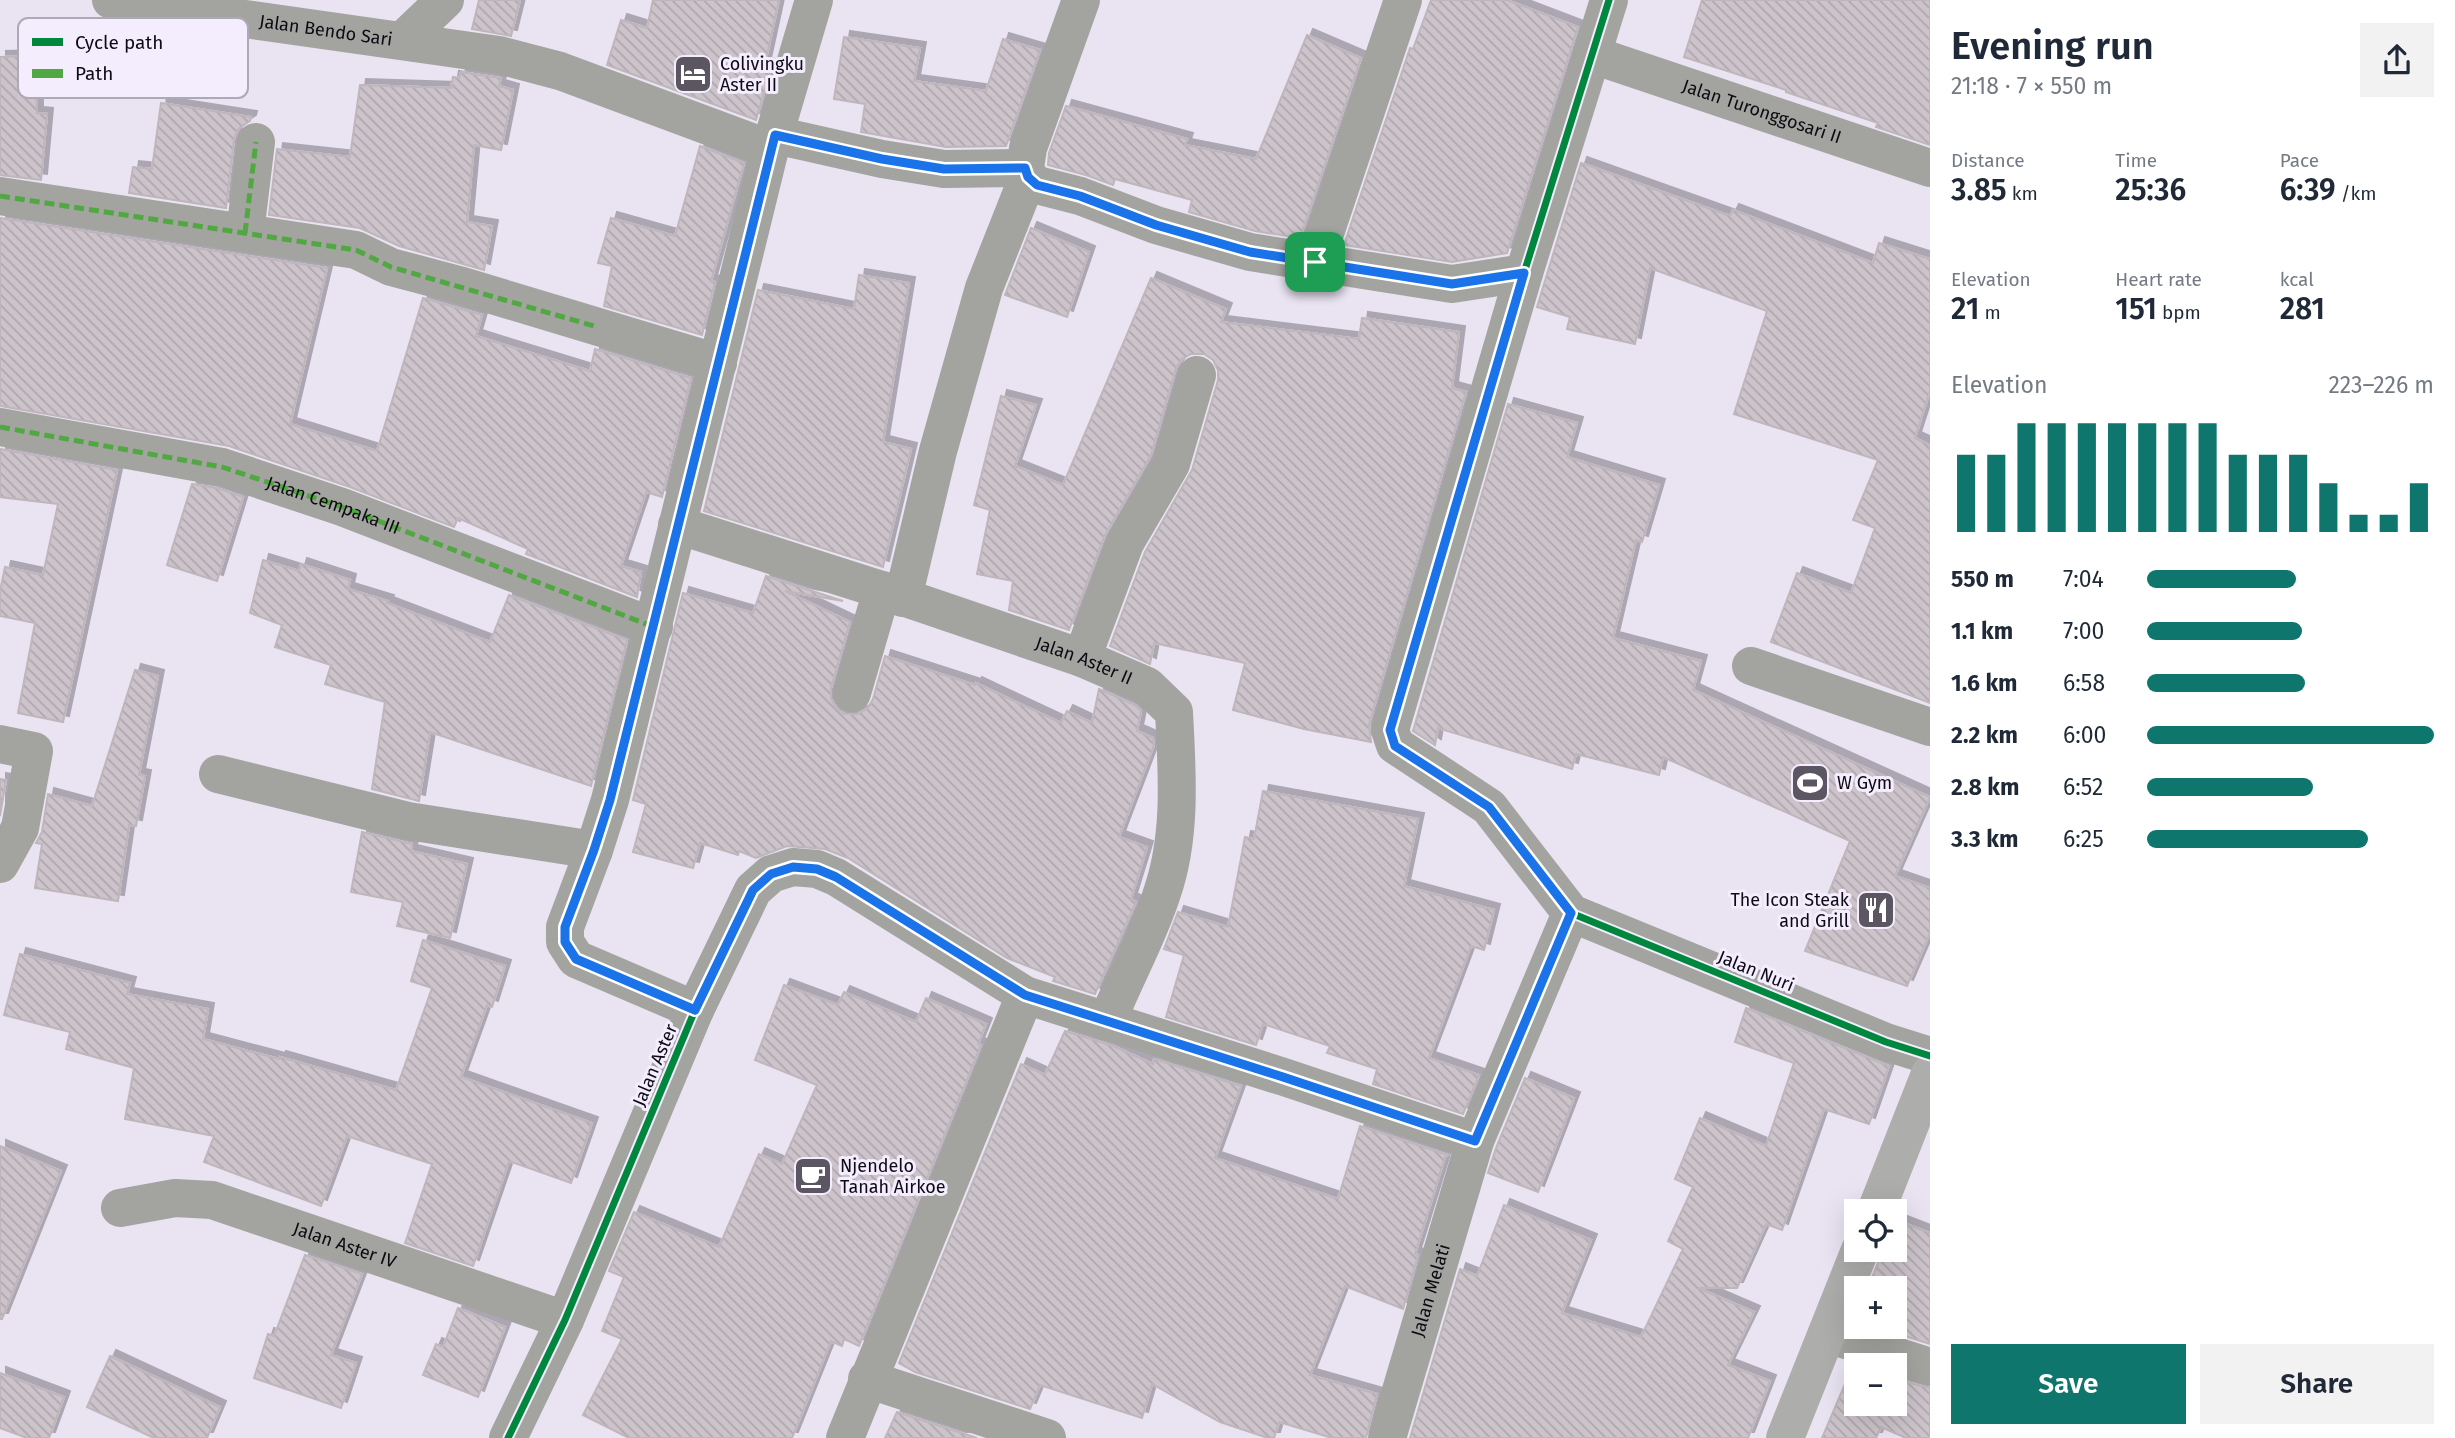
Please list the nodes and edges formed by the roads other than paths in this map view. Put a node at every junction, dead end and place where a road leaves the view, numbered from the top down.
1 (111, 0) edge
2 (445, 0) edge
3 (814, 0) edge
4 (1082, 0) edge
5 (1403, 0) edge
6 (1609, 0) edge
7 (242, 18) edge
8 (248, 19) edge
9 (403, 40) junction
10 (1593, 54) junction
11 (257, 142) dead end
12 (772, 142) junction
13 (1930, 168) edge
14 (1026, 172) junction
15 (0, 196) edge
16 (245, 233) junction
17 (1315, 262) junction
18 (1524, 273) junction
19 (718, 363) junction
20 (1197, 375) dead end
21 (0, 427) edge
22 (677, 525) junction
23 (892, 594) junction
24 (654, 627) junction
25 (1082, 658) junction
26 (1751, 666) dead end
27 (852, 693) dead end
28 (1930, 727) edge
29 (0, 744) edge
30 (218, 774) dead end
31 (594, 850) junction
32 (0, 864) edge
33 (1571, 913) junction
34 (1025, 995) junction
35 (695, 1010) junction
36 (1107, 1022) junction
37 (1930, 1056) edge
38 (1930, 1074) edge
39 (1475, 1141) junction
40 (1881, 1199) edge
41 (120, 1208) dead end
42 (1855, 1262) edge
43 (565, 1320) junction
44 (1827, 1334) junction
45 (1930, 1367) edge
46 (867, 1379) junction
47 (508, 1438) edge
48 (845, 1438) edge
49 (1047, 1438) edge
50 (1387, 1438) edge
51 (1785, 1438) edge

1 - 7 street, Jalan Bendo Sari
2 - 9 street
3 - 12 street
4 - 14 street
5 - 17 street
6 - 10 street
8 - 9 street, Jalan Bendo Sari
9 - 12 street, Jalan Bendo Sari
10 - 13 street, Jalan Turonggosari II
10 - 18 street
11 - 16 street
12 - 14 street, Jalan Bendo Sari
12 - 19 street
14 - 17 street
14 - 23 street
15 - 16 street
16 - 19 street
17 - 18 street
18 - 33 street
19 - 22 street
20 - 25 street
21 - 24 street, Jalan Cempaka III
22 - 23 street, Jalan Aster II
22 - 24 street
23 - 25 street, Jalan Aster II
23 - 27 street
24 - 31 street
25 - 36 street, Jalan Aster II
26 - 28 street
29 - 32 street
30 - 31 street
31 - 35 street
33 - 37 street, Jalan Nuri
33 - 39 street
34 - 35 street, Jalan Aster
34 - 36 street, Jalan Aster
34 - 46 street
35 - 43 street, Jalan Aster
36 - 39 street, Jalan Aster
38 - 40 main road
39 - 50 street, Jalan Melati
41 - 43 street, Jalan Aster IV
42 - 44 main road
43 - 47 street, Jalan Aster
44 - 45 street
44 - 51 main road
46 - 48 street
46 - 49 street

